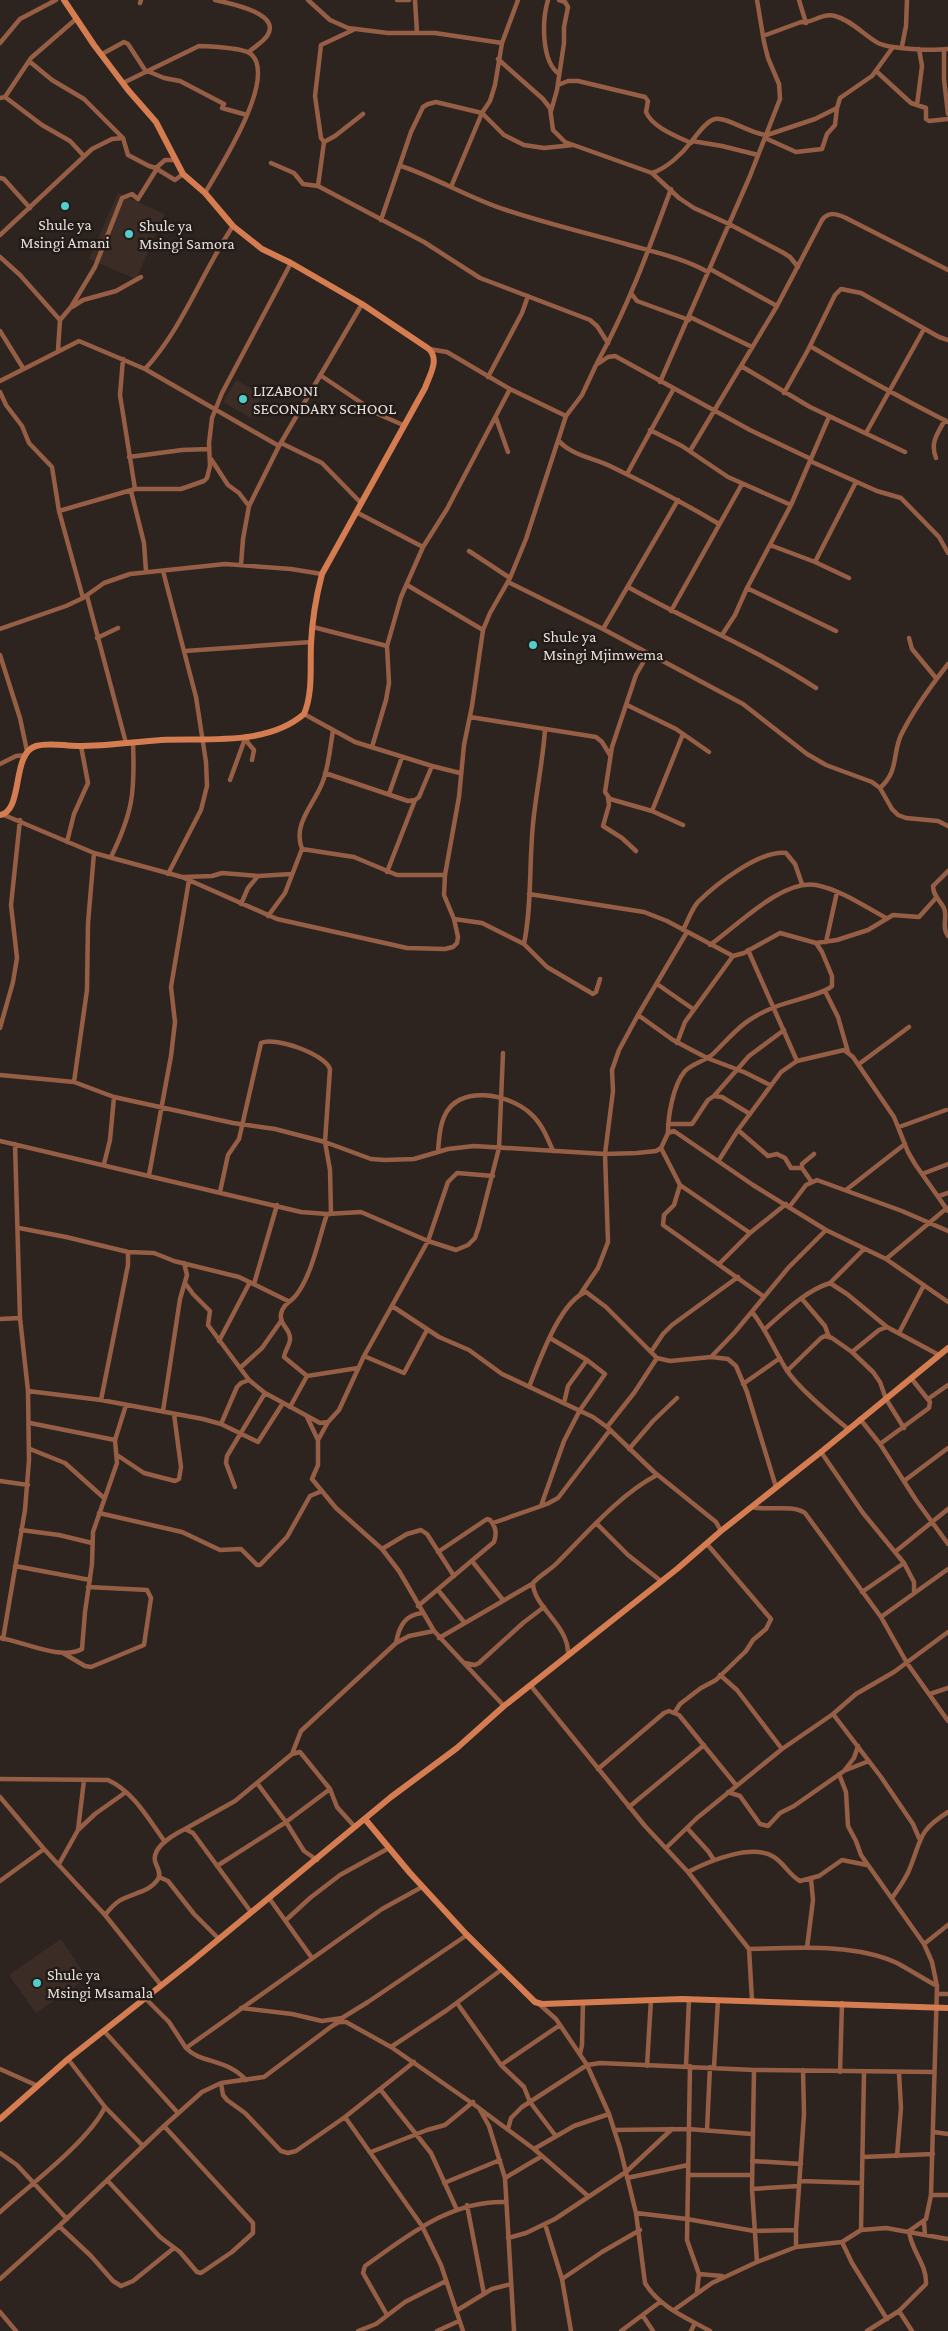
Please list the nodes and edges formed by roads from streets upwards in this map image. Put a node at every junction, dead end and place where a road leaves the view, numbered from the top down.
1 (56, 0) edge
2 (64, 0) edge
3 (215, 0) edge
4 (308, 0) edge
5 (397, 0) edge
6 (409, 0) edge
7 (415, 0) edge
8 (518, 0) edge
9 (548, 0) edge
10 (559, 0) edge
11 (757, 0) edge
12 (799, 0) edge
13 (907, 0) edge
14 (237, 3) edge
15 (76, 18) junction
16 (806, 23) junction
17 (355, 29) junction
18 (417, 33) junction
19 (763, 36) junction
20 (0, 43) edge
21 (502, 43) junction
22 (894, 46) junction
23 (902, 46) junction
24 (946, 49) edge
25 (919, 50) junction
26 (249, 52) junction
27 (102, 54) junction
28 (498, 59) junction
29 (29, 61) junction
30 (148, 71) junction
31 (876, 72) junction
32 (559, 74) junction
33 (123, 83) junction
34 (558, 86) junction
35 (2, 97) edge
36 (917, 105) junction
37 (837, 108) junction
38 (482, 113) junction
39 (550, 113) junction
40 (364, 114) dead end
41 (948, 114) edge
42 (247, 115) junction
43 (948, 119) edge
44 (766, 136) junction
45 (124, 138) junction
46 (324, 142) junction
47 (691, 142) junction
48 (573, 145) junction
49 (84, 156) junction
50 (758, 156) junction
51 (174, 160) junction
52 (271, 163) dead end
53 (401, 166) junction
54 (158, 167) junction
55 (652, 173) junction
56 (183, 174) junction
57 (0, 178) edge
58 (318, 186) junction
59 (451, 187) junction
60 (671, 190) junction
61 (205, 193) junction
62 (30, 208) junction
63 (381, 220) junction
64 (729, 224) junction
65 (233, 226) junction
66 (0, 235) edge
67 (649, 250) junction
68 (0, 257) edge
69 (292, 263) junction
70 (798, 267) junction
71 (709, 270) junction
72 (948, 270) edge
73 (141, 277) dead end
74 (631, 293) junction
75 (528, 296) junction
76 (362, 304) junction
77 (777, 306) junction
78 (71, 307) junction
79 (689, 319) junction
80 (60, 320) junction
81 (924, 329) junction
82 (0, 331) edge
83 (948, 340) edge
84 (608, 343) junction
85 (752, 346) junction
86 (810, 346) junction
87 (428, 349) junction
88 (58, 350) junction
89 (123, 360) junction
90 (596, 365) junction
91 (741, 366) junction
92 (23, 368) junction
93 (145, 369) junction
94 (320, 375) junction
95 (488, 376) junction
96 (0, 381) edge
97 (660, 382) junction
98 (510, 389) junction
99 (889, 389) junction
100 (674, 390) junction
101 (0, 392) edge
102 (784, 393) junction
103 (716, 410) junction
104 (215, 411) junction
105 (566, 416) junction
106 (496, 417) junction
107 (829, 417) junction
108 (947, 421) edge
109 (403, 425) junction
110 (650, 430) junction
111 (866, 433) junction
112 (559, 441) junction
113 (280, 445) junction
114 (210, 449) junction
115 (690, 451) junction
116 (508, 452) dead end
117 (905, 452) dead end
118 (129, 457) junction
119 (936, 458) dead end
120 (210, 459) junction
121 (811, 460) junction
122 (626, 474) junction
123 (856, 482) junction
124 (742, 484) junction
125 (133, 490) junction
126 (678, 500) junction
127 (361, 503) junction
128 (791, 505) junction
129 (250, 506) junction
130 (59, 511) junction
131 (356, 512) junction
132 (719, 524) junction
133 (770, 545) junction
134 (423, 547) junction
135 (469, 552) dead end
136 (948, 553) edge
137 (815, 562) junction
138 (240, 564) junction
139 (146, 571) junction
140 (163, 571) junction
141 (322, 574) junction
142 (849, 578) dead end
143 (509, 580) junction
144 (407, 585) junction
145 (628, 587) junction
146 (747, 588) junction
147 (85, 597) junction
148 (671, 611) junction
149 (313, 627) junction
150 (0, 628) edge
151 (118, 628) dead end
152 (603, 629) junction
153 (483, 630) junction
154 (836, 631) dead end
155 (722, 635) junction
156 (97, 638) junction
157 (909, 638) dead end
158 (311, 642) junction
159 (387, 646) junction
160 (185, 652) junction
161 (648, 654) junction
162 (0, 655) edge
163 (948, 664) edge
164 (2, 670) edge
165 (936, 678) junction
166 (816, 688) dead end
167 (627, 705) junction
168 (304, 714) junction
169 (470, 717) junction
170 (545, 729) junction
171 (333, 731) junction
172 (683, 734) junction
173 (246, 736) junction
174 (203, 738) junction
175 (130, 742) junction
176 (81, 746) junction
177 (372, 747) junction
178 (710, 752) dead end
179 (26, 753) junction
180 (610, 755) junction
181 (402, 757) junction
182 (252, 760) dead end
183 (0, 764) edge
184 (432, 766) junction
185 (325, 773) junction
186 (460, 773) junction
187 (230, 780) dead end
188 (880, 788) junction
189 (388, 794) junction
190 (608, 798) junction
191 (415, 800) junction
192 (652, 811) junction
193 (2, 815) edge
194 (20, 820) junction
195 (683, 825) dead end
196 (947, 825) edge
197 (67, 842) junction
198 (302, 849) junction
199 (636, 851) dead end
200 (94, 853) junction
201 (111, 858) junction
202 (387, 872) junction
203 (948, 872) edge
204 (168, 874) junction
205 (292, 874) junction
206 (445, 875) junction
207 (258, 876) junction
208 (182, 877) junction
209 (189, 880) junction
210 (802, 884) junction
211 (837, 892) junction
212 (529, 894) junction
213 (936, 898) junction
214 (241, 904) junction
215 (268, 916) junction
216 (886, 918) junction
217 (454, 919) junction
218 (685, 931) junction
219 (948, 936) edge
220 (826, 942) junction
221 (816, 943) junction
222 (524, 944) junction
223 (710, 945) junction
224 (748, 950) junction
225 (732, 956) junction
226 (600, 979) dead end
227 (657, 984) junction
228 (825, 991) junction
229 (774, 1007) junction
230 (693, 1009) junction
231 (638, 1015) junction
232 (909, 1027) dead end
233 (0, 1028) edge
234 (784, 1030) junction
235 (677, 1042) junction
236 (848, 1052) junction
237 (503, 1054) dead end
238 (707, 1058) junction
239 (797, 1061) junction
240 (859, 1064) junction
241 (736, 1069) junction
242 (0, 1075) edge
243 (74, 1082) junction
244 (770, 1085) junction
245 (714, 1096) junction
246 (114, 1097) junction
247 (500, 1097) junction
248 (162, 1108) junction
249 (946, 1110) dead end
250 (750, 1114) junction
251 (243, 1124) junction
252 (668, 1124) junction
253 (899, 1127) junction
254 (738, 1130) junction
255 (668, 1133) junction
256 (0, 1141) edge
257 (325, 1142) junction
258 (15, 1144) junction
259 (904, 1144) junction
260 (499, 1148) junction
261 (661, 1148) junction
262 (553, 1151) junction
263 (438, 1152) junction
264 (605, 1154) junction
265 (814, 1154) dead end
266 (719, 1160) junction
267 (104, 1164) junction
268 (948, 1164) edge
269 (802, 1168) junction
270 (922, 1174) junction
271 (149, 1175) junction
272 (493, 1176) junction
273 (811, 1181) junction
274 (680, 1185) junction
275 (846, 1190) junction
276 (220, 1192) junction
277 (948, 1193) edge
278 (939, 1196) junction
279 (278, 1205) junction
280 (788, 1205) junction
281 (947, 1209) edge
282 (329, 1214) junction
283 (929, 1223) junction
284 (19, 1228) junction
285 (826, 1230) junction
286 (948, 1231) edge
287 (750, 1233) junction
288 (428, 1241) junction
289 (864, 1249) junction
290 (128, 1252) junction
291 (886, 1259) junction
292 (184, 1263) junction
293 (720, 1264) junction
294 (738, 1277) junction
295 (185, 1283) junction
296 (252, 1283) junction
297 (830, 1283) junction
298 (924, 1285) junction
299 (581, 1294) junction
300 (764, 1296) junction
301 (802, 1299) junction
302 (288, 1301) junction
303 (948, 1302) edge
304 (392, 1306) junction
305 (752, 1312) junction
306 (20, 1318) junction
307 (0, 1319) edge
308 (280, 1321) junction
309 (887, 1327) junction
310 (765, 1329) junction
311 (428, 1330) junction
312 (899, 1334) junction
313 (829, 1337) junction
314 (550, 1338) junction
315 (219, 1341) junction
316 (947, 1351) edge
317 (651, 1352) junction
318 (852, 1352) junction
319 (939, 1355) junction
320 (364, 1356) junction
321 (711, 1357) junction
322 (657, 1358) junction
323 (780, 1358) junction
324 (586, 1360) junction
325 (240, 1368) junction
326 (358, 1368) junction
327 (787, 1371) junction
328 (307, 1376) junction
329 (911, 1378) junction
330 (249, 1380) junction
331 (743, 1384) junction
332 (948, 1384) edge
333 (529, 1387) junction
334 (28, 1391) junction
335 (265, 1392) junction
336 (677, 1398) dead end
337 (886, 1399) junction
338 (928, 1399) junction
339 (101, 1400) junction
340 (564, 1402) junction
341 (283, 1403) junction
342 (126, 1404) junction
343 (290, 1407) junction
344 (580, 1410) junction
345 (163, 1411) junction
346 (174, 1414) junction
347 (306, 1416) junction
348 (860, 1419) junction
349 (328, 1422) junction
350 (30, 1424) junction
351 (221, 1424) junction
352 (608, 1428) junction
353 (904, 1428) junction
354 (848, 1429) junction
355 (240, 1433) junction
356 (115, 1440) junction
357 (318, 1440) junction
358 (880, 1444) junction
359 (948, 1448) edge
360 (30, 1449) junction
361 (630, 1449) junction
362 (821, 1452) junction
363 (117, 1455) junction
364 (657, 1475) junction
365 (0, 1481) edge
366 (904, 1481) junction
367 (28, 1485) junction
368 (235, 1487) dead end
369 (776, 1487) junction
370 (322, 1491) junction
371 (104, 1498) junction
372 (541, 1506) junction
373 (752, 1507) junction
374 (948, 1509) edge
375 (99, 1513) junction
376 (932, 1522) junction
377 (492, 1523) junction
378 (596, 1523) junction
379 (21, 1530) junction
380 (721, 1531) junction
381 (92, 1543) junction
382 (706, 1544) junction
383 (948, 1544) edge
384 (382, 1549) junction
385 (438, 1552) junction
386 (895, 1552) junction
387 (472, 1561) junction
388 (904, 1563) junction
389 (15, 1566) junction
390 (948, 1569) edge
391 (454, 1576) junction
392 (90, 1580) junction
393 (661, 1581) junction
394 (532, 1584) junction
395 (88, 1587) junction
396 (438, 1590) junction
397 (914, 1591) junction
398 (862, 1592) junction
399 (503, 1600) junction
400 (418, 1606) junction
401 (544, 1607) junction
402 (422, 1613) junction
403 (881, 1618) junction
404 (464, 1622) junction
405 (434, 1631) junction
406 (948, 1632) edge
407 (2, 1638) edge
408 (439, 1638) junction
409 (396, 1643) junction
410 (62, 1652) junction
411 (568, 1654) junction
412 (464, 1662) junction
413 (907, 1663) junction
414 (720, 1676) junction
415 (531, 1686) junction
416 (948, 1688) edge
417 (930, 1694) junction
418 (504, 1706) junction
419 (675, 1712) junction
420 (833, 1714) junction
421 (948, 1721) edge
422 (296, 1741) junction
423 (704, 1744) junction
424 (858, 1746) junction
425 (782, 1749) junction
426 (300, 1752) junction
427 (292, 1754) junction
428 (869, 1761) junction
429 (598, 1769) junction
430 (844, 1771) junction
431 (839, 1774) junction
432 (0, 1779) edge
433 (84, 1780) junction
434 (256, 1784) junction
435 (736, 1785) junction
436 (330, 1789) junction
437 (126, 1792) junction
438 (728, 1792) junction
439 (0, 1797) edge
440 (629, 1807) junction
441 (948, 1812) edge
442 (366, 1819) junction
443 (286, 1822) junction
444 (355, 1828) junction
445 (687, 1828) junction
446 (185, 1829) junction
447 (78, 1830) junction
448 (916, 1830) junction
449 (924, 1831) junction
450 (919, 1838) junction
451 (165, 1842) junction
452 (389, 1848) junction
453 (666, 1848) junction
454 (44, 1849) junction
455 (317, 1860) junction
456 (714, 1860) junction
457 (59, 1864) junction
458 (867, 1865) junction
459 (217, 1866) junction
460 (688, 1872) junction
461 (159, 1877) junction
462 (811, 1879) junction
463 (0, 1881) edge
464 (422, 1887) junction
465 (269, 1898) junction
466 (892, 1898) junction
467 (251, 1912) junction
468 (105, 1915) junction
469 (286, 1920) junction
470 (948, 1925) edge
471 (466, 1936) junction
472 (219, 1939) junction
473 (924, 1944) junction
474 (806, 1948) junction
475 (748, 1949) junction
476 (312, 1958) junction
477 (501, 1970) junction
478 (161, 1985) junction
479 (937, 1986) junction
480 (937, 1994) junction
481 (948, 1994) edge
482 (145, 1998) junction
483 (689, 1999) junction
484 (651, 2000) junction
485 (718, 2000) junction
486 (752, 2000) junction
487 (535, 2002) junction
488 (583, 2002) junction
489 (457, 2003) junction
490 (842, 2003) junction
491 (241, 2008) junction
492 (936, 2008) junction
493 (948, 2008) edge
494 (560, 2025) junction
495 (104, 2031) junction
496 (391, 2047) junction
497 (186, 2048) junction
498 (580, 2054) junction
499 (68, 2059) junction
500 (414, 2062) junction
501 (587, 2064) junction
502 (501, 2066) junction
503 (647, 2066) junction
504 (688, 2066) junction
505 (712, 2067) junction
506 (0, 2069) edge
507 (754, 2070) junction
508 (802, 2070) junction
509 (840, 2072) junction
510 (899, 2072) junction
511 (934, 2072) junction
512 (864, 2073) junction
513 (246, 2080) junction
514 (221, 2083) junction
515 (38, 2086) junction
516 (380, 2089) junction
517 (473, 2102) junction
518 (530, 2102) junction
519 (106, 2107) junction
520 (479, 2108) junction
521 (178, 2113) junction
522 (609, 2114) junction
523 (345, 2117) junction
524 (0, 2119) edge
525 (164, 2126) junction
526 (508, 2129) junction
527 (672, 2129) junction
528 (688, 2129) junction
529 (614, 2130) junction
530 (707, 2130) junction
531 (934, 2132) junction
532 (415, 2134) junction
533 (752, 2134) junction
534 (948, 2134) edge
535 (555, 2135) junction
536 (143, 2146) junction
537 (534, 2149) junction
538 (371, 2152) junction
539 (0, 2153) edge
540 (933, 2154) junction
541 (542, 2156) junction
542 (898, 2156) junction
543 (863, 2157) junction
544 (500, 2160) junction
545 (752, 2162) junction
546 (801, 2164) junction
547 (688, 2165) junction
548 (626, 2172) junction
549 (752, 2174) junction
550 (688, 2175) junction
551 (505, 2178) junction
552 (627, 2178) junction
553 (107, 2180) junction
554 (34, 2182) junction
555 (444, 2183) junction
556 (862, 2183) junction
557 (800, 2184) junction
558 (752, 2189) junction
559 (931, 2195) junction
560 (948, 2195) edge
561 (588, 2196) junction
562 (506, 2202) junction
563 (467, 2205) junction
564 (457, 2210) junction
565 (0, 2212) edge
566 (636, 2214) junction
567 (67, 2219) junction
568 (687, 2219) junction
569 (924, 2222) junction
570 (545, 2224) junction
571 (59, 2226) junction
572 (422, 2226) junction
573 (640, 2230) junction
574 (796, 2230) junction
575 (861, 2230) junction
576 (754, 2231) junction
577 (909, 2231) junction
578 (925, 2235) junction
579 (508, 2238) junction
580 (948, 2239) edge
581 (842, 2242) junction
582 (174, 2248) junction
583 (796, 2248) junction
584 (757, 2262) junction
585 (699, 2274) junction
586 (724, 2276) junction
587 (0, 2279) edge
588 (562, 2279) junction
589 (446, 2281) junction
590 (511, 2284) junction
591 (697, 2292) junction
592 (484, 2294) junction
593 (660, 2302) junction
594 (674, 2310) junction
595 (456, 2311) junction
596 (900, 2311) junction
597 (0, 2312) edge
598 (387, 2315) junction
599 (643, 2316) junction
600 (887, 2319) junction
601 (459, 2321) junction
602 (695, 2323) junction
603 (16, 2331) edge
604 (358, 2331) edge
605 (437, 2331) edge
606 (463, 2331) edge
607 (514, 2331) edge
608 (571, 2331) edge
609 (621, 2331) edge
610 (652, 2331) edge
611 (691, 2331) edge
612 (710, 2331) edge
613 (867, 2331) edge
614 (912, 2331) edge

1 - 20 street
2 - 15 street
3 - 14 street
4 - 17 street
5 - 6 street
7 - 18 street
8 - 21 street
9 - 32 street
10 - 32 street
11 - 19 street
12 - 16 street
13 - 23 street
14 - 26 street
15 - 27 street
15 - 29 street
16 - 19 street
16 - 22 street
17 - 18 street
17 - 46 street
18 - 21 street
19 - 44 street
21 - 28 street
22 - 23 street
22 - 31 street
23 - 25 street
24 - 25 street
24 - 41 street
25 - 36 street
26 - 30 street
26 - 42 street
27 - 30 street
27 - 33 street
28 - 38 street
28 - 39 street
29 - 35 street
29 - 45 street
30 - 33 street
30 - 42 street
31 - 36 street
31 - 37 street
32 - 34 street
33 - 51 street
34 - 39 street
34 - 47 street
35 - 49 street
36 - 43 street
37 - 44 street
37 - 44 street
38 - 48 street
38 - 53 street
38 - 59 street
39 - 48 street
40 - 46 street
42 - 61 street
44 - 47 street
44 - 50 street
45 - 49 street
45 - 54 street
46 - 58 street
47 - 50 street
47 - 55 street
48 - 55 street
49 - 62 street
50 - 64 street
51 - 54 street
51 - 56 street
52 - 58 street
53 - 59 street
53 - 63 street
54 - 56 street
54 - 78 street
55 - 60 street
56 - 61 street
57 - 62 street
58 - 63 street
59 - 67 street
60 - 64 street
60 - 67 street
61 - 65 street
62 - 66 street
63 - 75 street
64 - 70 street
64 - 71 street
65 - 69 street
65 - 93 street
67 - 71 street
67 - 74 street
68 - 80 street
69 - 76 street
69 - 104 street
70 - 72 street
70 - 77 street
71 - 77 street
71 - 79 street
73 - 78 street
74 - 79 street
74 - 84 street
75 - 84 street
75 - 95 street
76 - 87 street
76 - 94 street
77 - 85 street
78 - 80 street
79 - 85 street
79 - 97 street
80 - 88 street
81 - 83 street
81 - 86 street
81 - 99 street
82 - 92 street
84 - 90 street
85 - 91 street
86 - 99 street
86 - 102 street
87 - 95 street
87 - 109 street
88 - 89 street
88 - 92 street
89 - 93 street
89 - 118 street
90 - 97 street
90 - 105 street
91 - 102 street
91 - 103 street
92 - 96 street
93 - 104 street
94 - 109 street
94 - 113 street
95 - 98 street
97 - 100 street
98 - 105 street
98 - 106 street
99 - 108 street
99 - 111 street
100 - 103 street
100 - 110 street
101 - 130 street
102 - 107 street
103 - 115 street
103 - 121 street
104 - 113 street
104 - 114 street
105 - 112 street
106 - 116 street
106 - 134 street
107 - 111 street
107 - 121 street
108 - 119 street
109 - 127 street
110 - 115 street
110 - 122 street
111 - 117 street
112 - 122 street
112 - 143 street
113 - 127 street
113 - 129 street
114 - 118 street
114 - 120 street
115 - 124 street
118 - 125 street
120 - 125 street
120 - 129 street
121 - 123 street
121 - 128 street
122 - 126 street
123 - 136 street
123 - 137 street
124 - 128 street
124 - 132 street
125 - 130 street
125 - 139 street
126 - 132 street
126 - 145 street
127 - 131 street
128 - 133 street
129 - 138 street
130 - 147 street
131 - 134 street
131 - 141 street
132 - 148 street
133 - 137 street
133 - 146 street
134 - 144 street
135 - 143 street
137 - 142 street
138 - 140 street
138 - 141 street
139 - 140 street
139 - 147 street
140 - 160 street
141 - 149 street
143 - 152 street
143 - 153 street
144 - 153 street
144 - 159 street
145 - 148 street
145 - 152 street
146 - 154 street
146 - 155 street
147 - 150 street
147 - 156 street
148 - 155 street
149 - 158 street
149 - 159 street
151 - 156 street
152 - 161 street
153 - 169 street
155 - 166 street
156 - 175 street
157 - 165 street
158 - 160 street
158 - 168 street
159 - 177 street
160 - 174 street
161 - 167 street
161 - 188 street
162 - 164 street
163 - 165 street
164 - 179 street
165 - 188 street
167 - 172 street
167 - 180 street
168 - 171 street
168 - 173 street
169 - 170 street
169 - 186 street
170 - 180 street
170 - 212 street
171 - 177 street
171 - 185 street
172 - 178 street
172 - 192 street
173 - 174 street
173 - 182 street
173 - 187 street
174 - 175 street
174 - 204 street
175 - 176 street
175 - 201 street
176 - 179 street
176 - 197 street
177 - 181 street
179 - 183 street
179 - 193 street
180 - 190 street
181 - 184 street
181 - 189 street
184 - 186 street
184 - 191 street
185 - 189 street
185 - 198 street
186 - 206 street
188 - 196 street
189 - 191 street
190 - 192 street
190 - 199 street
191 - 202 street
192 - 195 street
193 - 194 street
194 - 197 street
194 - 233 street
197 - 200 street
198 - 202 street
198 - 205 street
200 - 201 street
200 - 243 street
201 - 204 street
202 - 206 street
203 - 213 street
204 - 208 street
205 - 207 street
205 - 215 street
206 - 217 street
207 - 208 street
207 - 214 street
208 - 209 street
209 - 214 street
209 - 248 street
210 - 211 street
210 - 218 street
210 - 223 street
211 - 216 street
211 - 220 street
212 - 218 street
212 - 222 street
213 - 216 street
213 - 219 street
214 - 215 street
215 - 217 street
216 - 220 street
217 - 222 street
218 - 223 street
218 - 227 street
220 - 221 street
221 - 224 street
221 - 228 street
222 - 226 street
223 - 225 street
224 - 225 street
224 - 229 street
225 - 230 street
227 - 230 street
227 - 231 street
228 - 229 street
228 - 236 street
229 - 234 street
229 - 238 street
230 - 235 street
231 - 235 street
231 - 264 street
232 - 240 street
234 - 239 street
234 - 241 street
235 - 238 street
236 - 239 street
236 - 240 street
237 - 247 street
238 - 241 street
238 - 252 street
239 - 244 street
240 - 253 street
241 - 244 street
241 - 245 street
242 - 243 street
243 - 246 street
244 - 250 street
245 - 250 street
245 - 252 street
246 - 248 street
246 - 267 street
247 - 260 street
247 - 262 street
247 - 263 street
248 - 251 street
248 - 271 street
249 - 253 street
250 - 254 street
251 - 257 street
251 - 257 street
251 - 276 street
252 - 255 street
253 - 259 street
254 - 266 street
254 - 269 street
255 - 261 street
255 - 266 street
256 - 258 street
257 - 263 street
257 - 282 street
258 - 267 street
258 - 284 street
259 - 270 street
259 - 275 street
260 - 262 street
260 - 263 street
260 - 272 street
261 - 264 street
261 - 274 street
262 - 264 street
264 - 299 street
265 - 269 street
266 - 280 street
267 - 271 street
268 - 270 street
269 - 273 street
270 - 278 street
271 - 276 street
272 - 288 street
272 - 288 street
273 - 275 street
273 - 280 street
274 - 287 street
274 - 293 street
275 - 283 street
276 - 279 street
277 - 278 street
278 - 281 street
279 - 282 street
279 - 296 street
280 - 285 street
280 - 287 street
281 - 283 street
282 - 288 street
282 - 302 street
283 - 286 street
283 - 291 street
284 - 290 street
284 - 306 street
285 - 289 street
285 - 300 street
287 - 293 street
288 - 304 street
289 - 291 street
289 - 297 street
290 - 292 street
290 - 339 street
291 - 298 street
292 - 295 street
292 - 296 street
293 - 294 street
294 - 300 street
294 - 317 street
295 - 315 street
295 - 345 street
296 - 302 street
296 - 315 street
297 - 301 street
297 - 309 street
298 - 303 street
298 - 312 street
299 - 314 street
299 - 317 street
300 - 305 street
301 - 310 street
301 - 313 street
302 - 308 street
304 - 311 street
304 - 320 street
305 - 310 street
305 - 321 street
306 - 307 street
306 - 334 street
308 - 325 street
308 - 328 street
309 - 312 street
309 - 318 street
310 - 323 street
311 - 320 street
311 - 333 street
312 - 319 street
313 - 318 street
313 - 327 street
314 - 324 street
314 - 333 street
315 - 325 street
316 - 319 street
317 - 322 street
318 - 337 street
319 - 329 street
320 - 326 street
321 - 322 street
321 - 331 street
322 - 352 street
323 - 327 street
323 - 331 street
324 - 340 street
324 - 344 street
325 - 330 street
326 - 328 street
326 - 349 street
327 - 354 street
328 - 343 street
329 - 337 street
329 - 338 street
330 - 335 street
330 - 351 street
331 - 369 street
332 - 338 street
333 - 340 street
334 - 339 street
334 - 350 street
335 - 341 street
335 - 355 street
336 - 361 street
337 - 348 street
337 - 353 street
338 - 353 street
339 - 342 street
340 - 344 street
341 - 343 street
341 - 355 street
342 - 345 street
342 - 356 street
343 - 347 street
344 - 352 street
344 - 372 street
345 - 346 street
346 - 351 street
346 - 363 street
347 - 349 street
347 - 357 street
348 - 354 street
348 - 358 street
349 - 357 street
350 - 356 street
350 - 360 street
351 - 355 street
352 - 361 street
352 - 372 street
353 - 358 street
354 - 362 street
355 - 368 street
356 - 363 street
357 - 370 street
358 - 366 street
359 - 366 street
360 - 367 street
360 - 371 street
361 - 364 street
362 - 369 street
362 - 386 street
363 - 371 street
364 - 378 street
364 - 380 street
365 - 367 street
366 - 376 street
367 - 379 street
369 - 373 street
370 - 375 street
370 - 384 street
371 - 375 street
372 - 377 street
373 - 380 street
373 - 398 street
374 - 376 street
375 - 381 street
376 - 383 street
376 - 386 street
377 - 385 street
377 - 387 street
378 - 393 street
378 - 394 street
379 - 381 street
379 - 389 street
380 - 382 street
381 - 392 street
382 - 393 street
382 - 414 street
384 - 385 street
384 - 400 street
385 - 391 street
386 - 388 street
387 - 391 street
387 - 399 street
388 - 397 street
388 - 398 street
389 - 392 street
389 - 407 street
390 - 397 street
391 - 396 street
392 - 395 street
393 - 411 street
394 - 399 street
394 - 401 street
395 - 410 street
395 - 410 street
396 - 400 street
396 - 404 street
397 - 403 street
398 - 403 street
399 - 404 street
400 - 402 street
401 - 411 street
401 - 412 street
402 - 405 street
402 - 409 street
403 - 413 street
404 - 408 street
405 - 408 street
405 - 409 street
406 - 413 street
407 - 410 street
408 - 412 street
409 - 422 street
411 - 415 street
412 - 418 street
413 - 417 street
413 - 420 street
414 - 419 street
414 - 425 street
415 - 418 street
415 - 429 street
416 - 417 street
417 - 421 street
418 - 442 street
419 - 423 street
419 - 429 street
420 - 424 street
420 - 425 street
422 - 426 street
422 - 427 street
423 - 435 street
423 - 440 street
424 - 428 street
424 - 430 street
425 - 435 street
426 - 427 street
426 - 436 street
427 - 434 street
428 - 430 street
428 - 448 street
429 - 440 street
430 - 431 street
431 - 438 street
431 - 458 street
432 - 433 street
433 - 437 street
433 - 447 street
434 - 443 street
434 - 446 street
435 - 438 street
436 - 443 street
436 - 444 street
437 - 447 street
437 - 451 street
438 - 445 street
439 - 454 street
440 - 453 street
441 - 449 street
442 - 444 street
442 - 452 street
443 - 455 street
443 - 459 street
444 - 455 street
445 - 453 street
445 - 456 street
446 - 451 street
446 - 459 street
447 - 457 street
448 - 449 street
448 - 450 street
449 - 450 street
450 - 466 street
451 - 461 street
452 - 464 street
452 - 469 street
453 - 460 street
454 - 457 street
454 - 463 street
455 - 465 street
456 - 460 street
456 - 462 street
457 - 468 street
458 - 462 street
458 - 466 street
459 - 467 street
460 - 475 street
461 - 468 street
461 - 472 street
462 - 474 street
464 - 471 street
464 - 476 street
465 - 467 street
465 - 469 street
466 - 473 street
467 - 472 street
468 - 478 street
469 - 476 street
470 - 473 street
471 - 477 street
471 - 491 street
472 - 478 street
473 - 479 street
474 - 475 street
474 - 479 street
475 - 486 street
476 - 491 street
477 - 487 street
477 - 489 street
478 - 482 street
479 - 480 street
480 - 481 street
480 - 492 street
482 - 495 street
482 - 497 street
483 - 484 street
483 - 485 street
483 - 504 street
484 - 488 street
484 - 503 street
485 - 486 street
485 - 505 street
486 - 490 street
487 - 488 street
487 - 494 street
488 - 498 street
489 - 496 street
489 - 502 street
490 - 492 street
490 - 509 street
491 - 497 street
492 - 493 street
492 - 511 street
494 - 498 street
494 - 502 street
495 - 499 street
495 - 521 street
496 - 500 street
496 - 513 street
497 - 513 street
498 - 501 street
499 - 515 street
499 - 519 street
500 - 516 street
500 - 517 street
501 - 503 street
501 - 518 street
501 - 522 street
502 - 518 street
503 - 504 street
504 - 505 street
504 - 528 street
505 - 507 street
505 - 530 street
506 - 515 street
507 - 508 street
507 - 533 street
508 - 509 street
508 - 546 street
509 - 512 street
510 - 511 street
510 - 512 street
510 - 542 street
511 - 531 street
512 - 543 street
513 - 514 street
514 - 521 street
514 - 523 street
515 - 524 street
516 - 523 street
516 - 532 street
517 - 520 street
517 - 532 street
518 - 526 street
518 - 535 street
519 - 536 street
519 - 554 street
520 - 526 street
520 - 544 street
521 - 525 street
522 - 529 street
522 - 535 street
523 - 538 street
525 - 536 street
525 - 582 street
526 - 537 street
527 - 528 street
527 - 529 street
527 - 548 street
528 - 530 street
528 - 547 street
529 - 548 street
530 - 533 street
531 - 534 street
531 - 540 street
532 - 538 street
532 - 555 street
533 - 545 street
535 - 537 street
536 - 553 street
537 - 541 street
538 - 572 street
539 - 554 street
540 - 542 street
540 - 559 street
541 - 551 street
541 - 561 street
542 - 543 street
543 - 556 street
544 - 551 street
544 - 555 street
545 - 546 street
545 - 549 street
546 - 557 street
547 - 550 street
547 - 552 street
548 - 552 street
548 - 561 street
549 - 550 street
549 - 558 street
550 - 568 street
551 - 562 street
552 - 566 street
553 - 567 street
553 - 582 street
554 - 565 street
554 - 567 street
555 - 564 street
556 - 557 street
556 - 575 street
557 - 558 street
557 - 574 street
558 - 576 street
559 - 560 street
559 - 569 street
561 - 570 street
562 - 563 street
562 - 579 street
563 - 564 street
563 - 592 street
564 - 572 street
566 - 568 street
566 - 573 street
567 - 571 street
568 - 576 street
568 - 585 street
569 - 577 street
569 - 578 street
570 - 579 street
570 - 588 street
571 - 582 street
571 - 587 street
572 - 589 street
572 - 598 street
573 - 588 street
573 - 593 street
574 - 576 street
574 - 583 street
575 - 577 street
575 - 581 street
576 - 584 street
577 - 578 street
577 - 596 street
578 - 580 street
579 - 590 street
581 - 583 street
581 - 600 street
583 - 584 street
584 - 586 street
585 - 586 street
585 - 591 street
586 - 591 street
588 - 608 street
589 - 595 street
589 - 598 street
590 - 592 street
590 - 607 street
591 - 594 street
592 - 595 street
593 - 594 street
593 - 599 street
594 - 602 street
595 - 601 street
596 - 600 street
596 - 614 street
597 - 603 street
598 - 604 street
599 - 609 street
599 - 610 street
600 - 613 street
601 - 605 street
601 - 606 street
602 - 611 street
602 - 612 street

